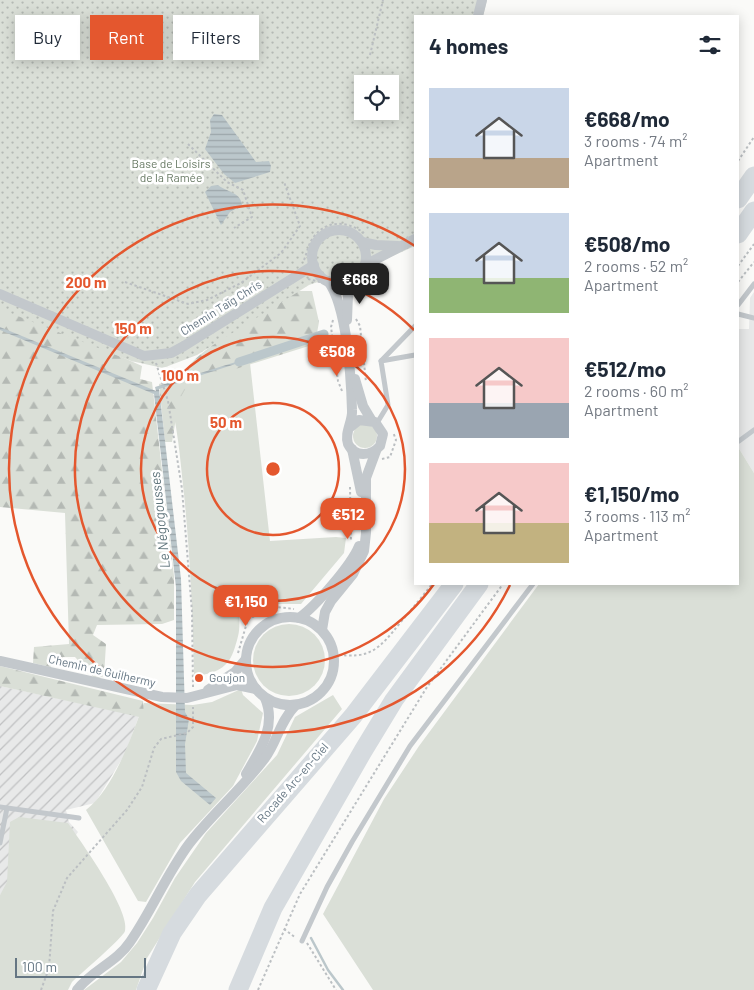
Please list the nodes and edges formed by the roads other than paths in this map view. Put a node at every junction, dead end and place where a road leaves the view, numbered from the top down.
1 (482, 0) edge
2 (478, 15) edge
3 (754, 176) edge
4 (739, 198) edge
5 (754, 211) edge
6 (739, 233) edge
7 (365, 239) junction
8 (414, 239) edge
9 (400, 246) junction
10 (365, 265) junction
11 (314, 266) junction
12 (354, 280) junction
13 (326, 283) junction
14 (754, 284) edge
15 (0, 294) edge
16 (739, 305) edge
17 (739, 314) edge
18 (754, 318) edge
19 (414, 327) edge
20 (346, 328) junction
21 (414, 355) edge
22 (381, 361) junction
23 (377, 420) junction
24 (349, 428) junction
25 (754, 430) edge
26 (739, 441) dead end
27 (352, 449) junction
28 (376, 451) junction
29 (453, 585) edge
30 (478, 585) edge
31 (532, 585) edge
32 (298, 613) junction
33 (322, 630) junction
34 (242, 659) junction
35 (0, 661) edge
36 (256, 689) junction
37 (195, 694) junction
38 (266, 698) junction
39 (295, 706) junction
40 (237, 790) junction
41 (0, 807) edge
42 (7, 808) junction
43 (79, 818) dead end
44 (0, 843) edge
45 (302, 941) road end
46 (77, 990) edge
47 (146, 990) edge
48 (238, 990) edge

1 - 2 street
3 - 4 highway
5 - 6 highway
7 - 9 street
7 - 10 street
7 - 11 street
8 - 9 street
9 - 10 street
10 - 12 street
11 - 13 street
11 - 15 street, Chemin Taïg Chris
12 - 13 street
12 - 20 street
13 - 20 street
14 - 16 lane
17 - 18 lane
19 - 22 lane
20 - 23 street
20 - 24 street
21 - 22 lane
22 - 23 lane
23 - 24 street
23 - 28 street
24 - 27 street
25 - 26 lane
27 - 28 street
27 - 32 street
28 - 33 street
29 - 47 highway, Rocade Arc-en-Ciel
30 - 48 highway
31 - 45 lane
32 - 33 street
32 - 34 street
33 - 39 street
34 - 36 street
34 - 37 street
35 - 37 street, Chemin de Guilhermy
36 - 37 street, Chemin de Guilhermy
36 - 38 street
38 - 39 street
38 - 40 street
39 - 40 street
40 - 46 street
41 - 42 lane
42 - 43 lane
42 - 44 lane

